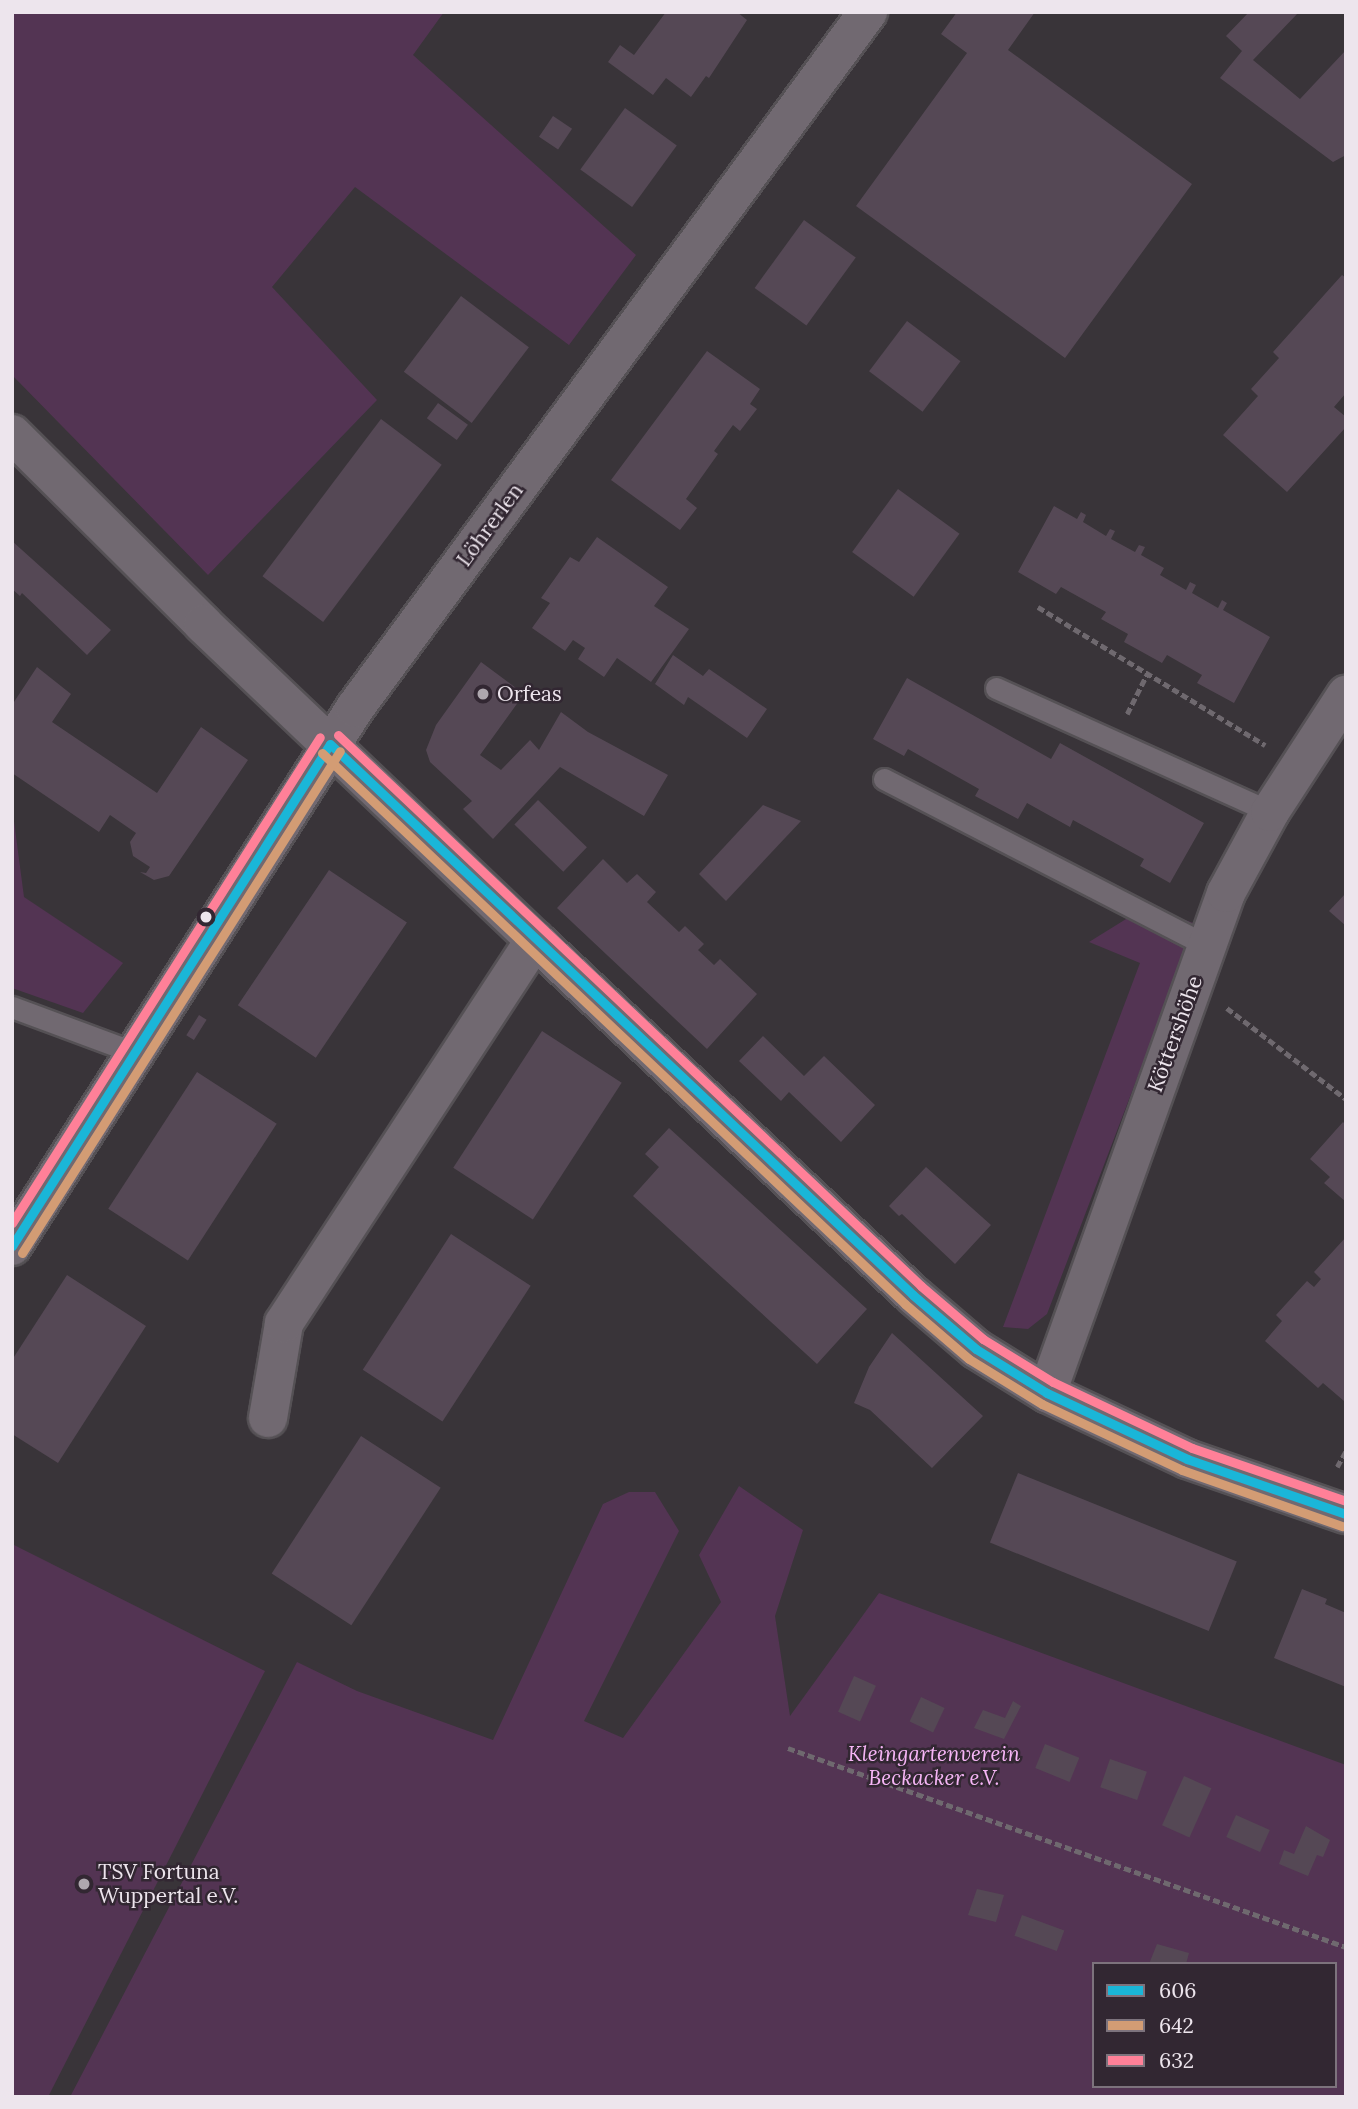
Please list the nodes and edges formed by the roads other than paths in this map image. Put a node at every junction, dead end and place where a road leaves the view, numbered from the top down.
1 (868, 12) edge
2 (12, 434) edge
3 (996, 688) dead end
4 (1346, 695) edge
5 (330, 744) junction
6 (884, 779) dead end
7 (1270, 812) junction
8 (535, 940) junction
9 (1207, 946) junction
10 (12, 1007) edge
11 (134, 1052) junction
12 (17, 1227) edge
13 (1047, 1393) junction
14 (268, 1418) dead end
15 (1346, 1514) edge

1 - 5 street, Löhrerlen
2 - 5 street
3 - 7 lane
4 - 7 street, Köttershöhe
5 - 8 street
5 - 11 street, Löhrerlen
6 - 9 lane
7 - 9 street, Köttershöhe
8 - 13 street
8 - 14 street
9 - 13 street, Köttershöhe
10 - 11 lane
11 - 12 street, Löhrerlen
13 - 15 street

